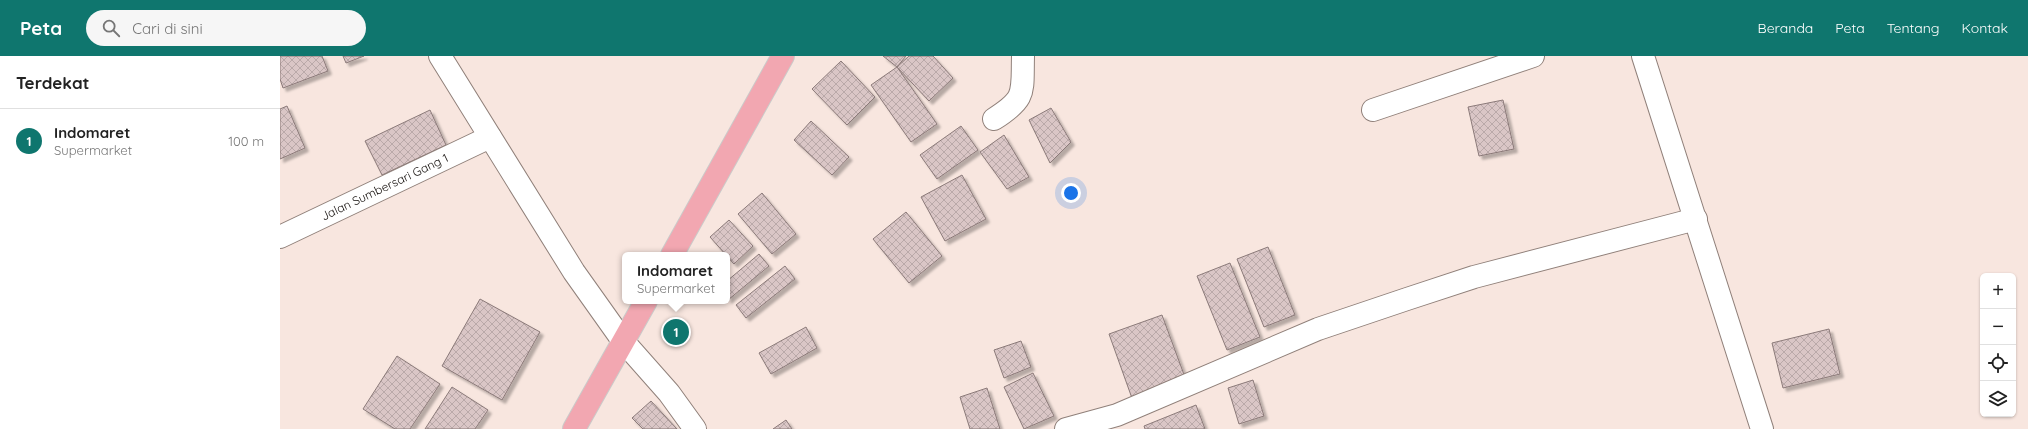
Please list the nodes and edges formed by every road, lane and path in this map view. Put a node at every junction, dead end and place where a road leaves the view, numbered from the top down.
1 (440, 56) edge
2 (783, 56) edge
3 (1023, 56) edge
4 (1533, 56) edge
5 (1643, 56) edge
6 (1373, 110) dead end
7 (994, 119) dead end
8 (490, 137) junction
9 (1696, 219) junction
10 (280, 237) edge
11 (674, 252) edge
12 (644, 304) edge
13 (623, 342) junction
14 (574, 429) edge
15 (695, 429) edge
16 (1066, 429) edge
17 (1762, 429) edge

1 - 8 street
2 - 11 highway
3 - 7 street
4 - 6 street
5 - 9 street
8 - 10 street, Jalan Sumbersari Gang 1
8 - 13 street
9 - 16 street
9 - 17 street
12 - 13 highway
13 - 14 highway
13 - 15 street

